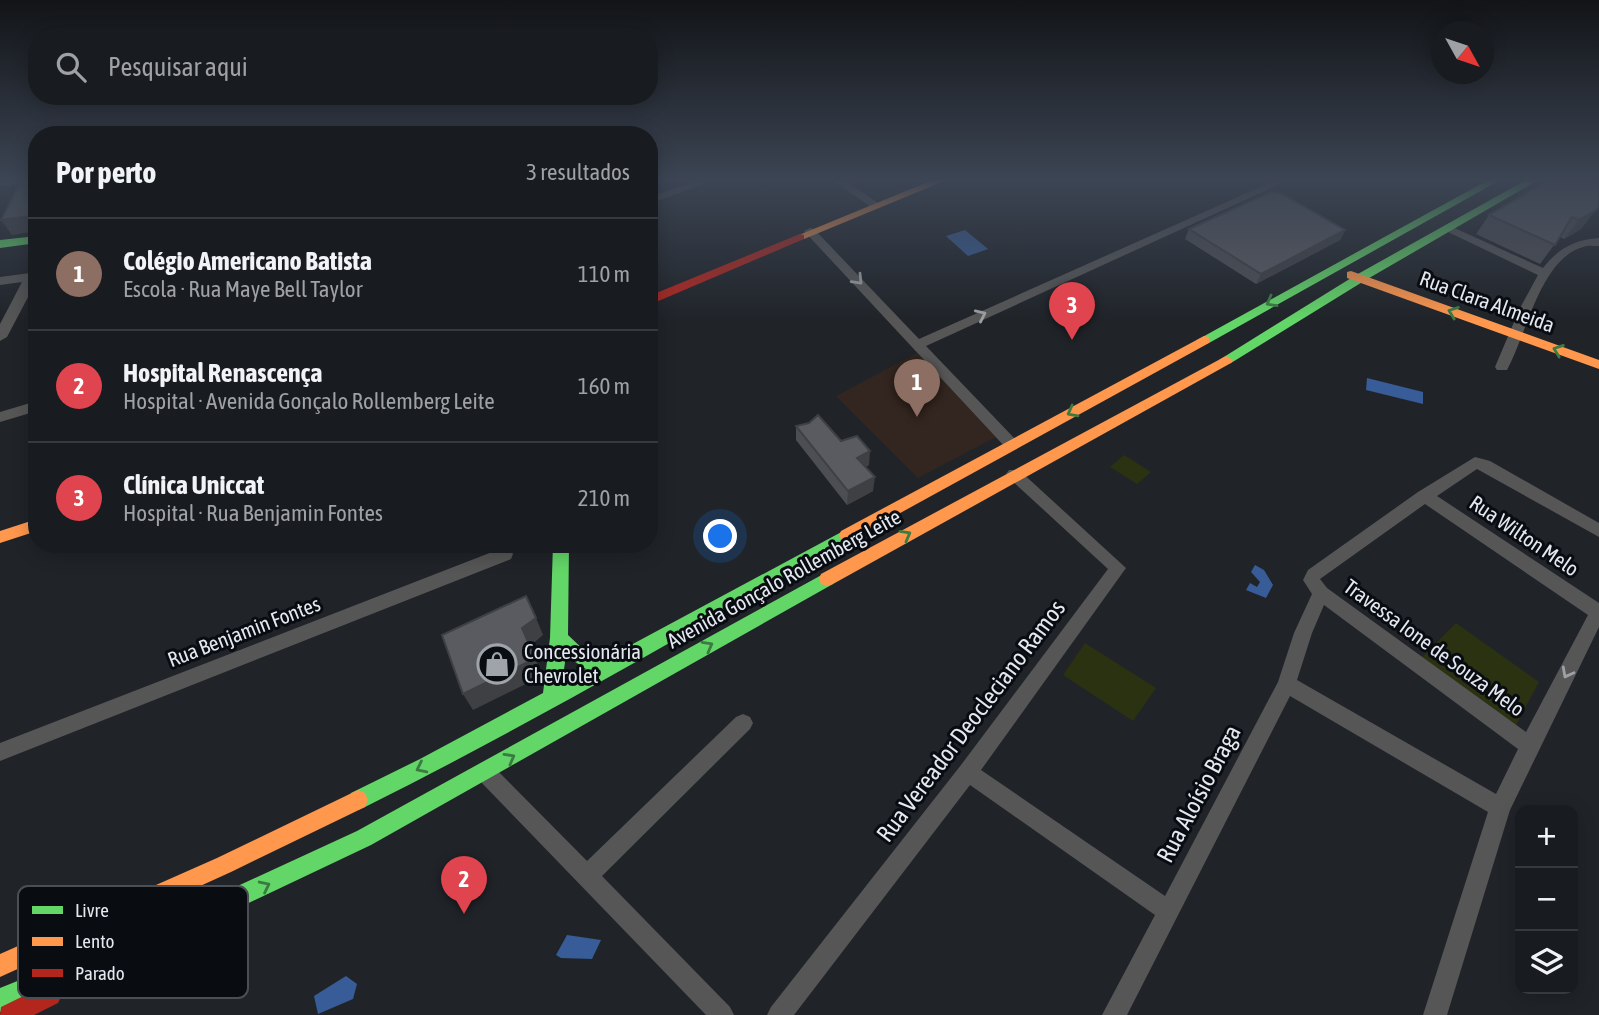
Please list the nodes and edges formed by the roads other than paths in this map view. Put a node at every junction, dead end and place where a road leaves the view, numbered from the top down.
1 (824, 226) edge
2 (1176, 226) edge
3 (1410, 226) edge
4 (1454, 226) edge
5 (1450, 229) junction
6 (810, 232) junction
7 (28, 240) edge
8 (1594, 241) edge
9 (0, 244) edge
10 (1331, 269) junction
11 (1544, 273) junction
12 (28, 277) edge
13 (1360, 278) junction
14 (0, 281) edge
15 (28, 287) edge
16 (658, 297) edge
17 (1517, 335) junction
18 (0, 337) edge
19 (919, 344) junction
20 (1599, 365) edge
21 (1502, 367) dead end
22 (28, 409) edge
23 (0, 417) edge
24 (1011, 444) junction
25 (1014, 474) junction
26 (1424, 496) junction
27 (28, 528) edge
28 (1599, 531) edge
29 (0, 537) edge
30 (28, 544) edge
31 (0, 552) edge
32 (561, 553) edge
33 (505, 554) dead end
34 (1317, 590) junction
35 (1599, 612) edge
36 (559, 638) junction
37 (605, 670) junction
38 (1287, 684) junction
39 (551, 699) junction
40 (743, 723) dead end
41 (1529, 746) junction
42 (0, 752) edge
43 (485, 772) junction
44 (968, 772) junction
45 (1500, 808) junction
46 (588, 875) junction
47 (175, 886) edge
48 (248, 892) edge
49 (1168, 911) junction
50 (18, 955) edge
51 (0, 963) edge
52 (18, 993) edge
53 (44, 998) edge
54 (0, 1000) edge
55 (9, 1015) edge
56 (722, 1015) edge
57 (779, 1015) edge
58 (1114, 1015) edge
59 (1435, 1015) edge

1 - 6 main road
19 -> 2 street
3 - 10 main road, Avenida Gonçalo Rollemberg Leite
4 - 5 main road, Avenida Gonçalo Rollemberg Leite
5 - 11 street
5 - 13 main road, Avenida Gonçalo Rollemberg Leite
6 - 16 main road
6 -> 19 street
7 - 9 main road
8 - 11 street
10 - 13 main road, Rua Clara Almeida
10 -> 24 main road, Avenida Gonçalo Rollemberg Leite
11 - 17 street
12 - 14 street
17 -> 13 main road, Rua Clara Almeida
13 - 25 main road, Avenida Gonçalo Rollemberg Leite
15 - 18 street
20 -> 17 main road, Rua Clara Almeida
17 - 21 street
19 - 24 street
22 - 23 street
24 - 37 main road, Avenida Gonçalo Rollemberg Leite
43 -> 25 main road, Avenida Gonçalo Rollemberg Leite
25 - 44 street, Rua Vereador Deocleciano Ramos
26 - 28 street, Rua Aloísio Braga
26 - 34 street, Rua Aloísio Braga
26 - 35 street, Rua Wilton Melo
27 - 29 main road
30 - 31 main road
32 - 36 main road
33 - 42 street, Rua Benjamin Fontes
34 - 38 street, Rua Aloísio Braga
34 - 41 street, Travessa Ione de Souza Melo
35 -> 41 street
36 - 37 main road
36 - 39 main road
37 - 39 main road, Avenida Gonçalo Rollemberg Leite
38 - 45 street
38 - 49 street, Rua Aloísio Braga
39 -> 47 main road, Avenida Gonçalo Rollemberg Leite
40 - 46 street
41 - 45 street
43 - 46 street
48 -> 43 main road, Avenida Gonçalo Rollemberg Leite
44 - 49 street
44 - 57 street, Rua Vereador Deocleciano Ramos
45 - 59 street
46 - 56 street
49 - 58 street, Rua Aloísio Braga
50 -> 51 main road, Avenida Gonçalo Rollemberg Leite
52 - 54 main road, Avenida Gonçalo Rollemberg Leite
53 - 55 main road

